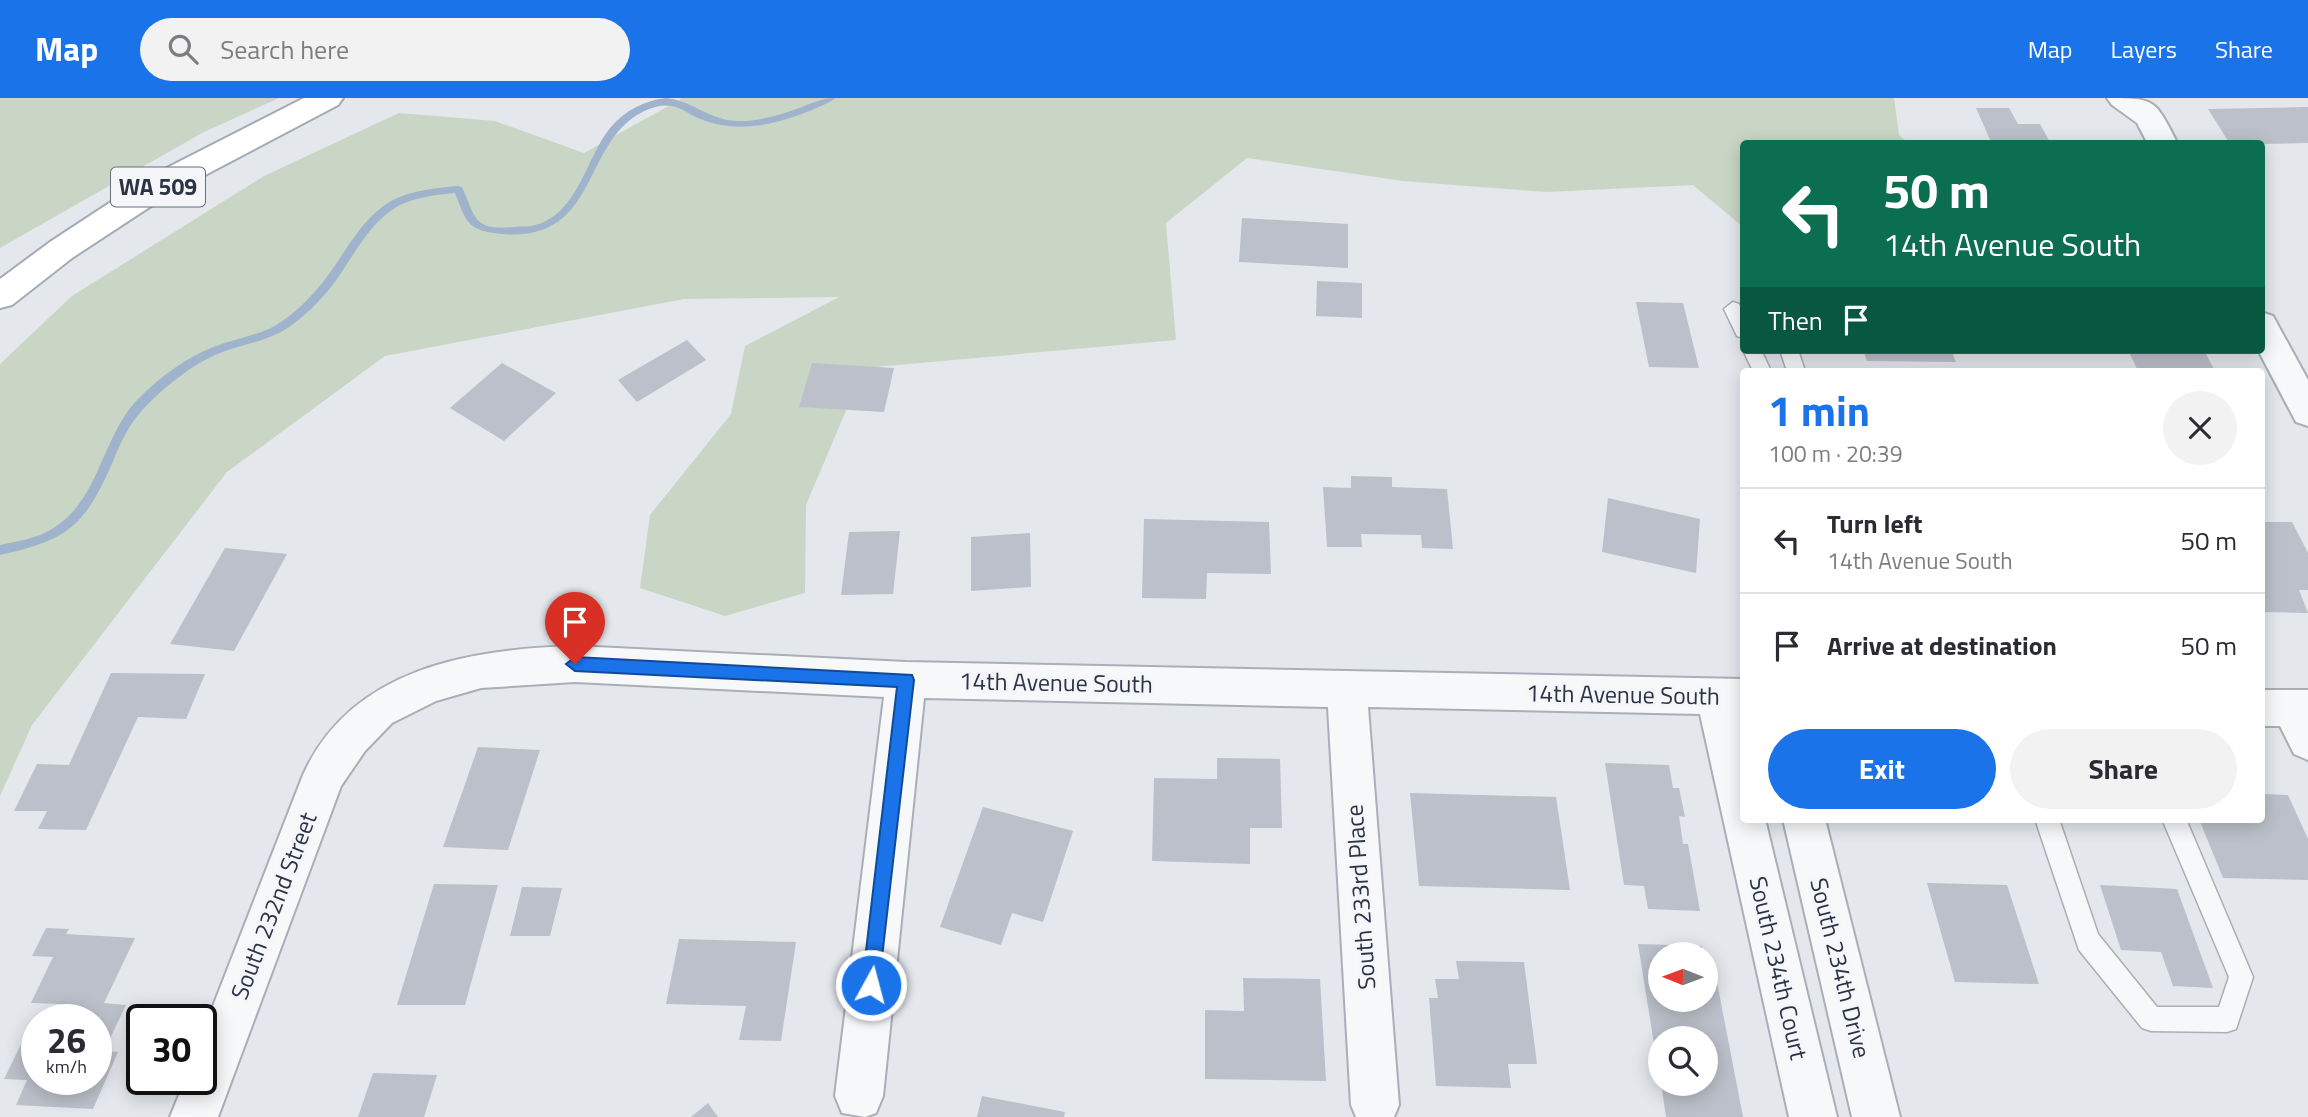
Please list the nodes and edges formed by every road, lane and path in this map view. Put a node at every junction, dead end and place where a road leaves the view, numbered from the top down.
1 (328, 98) edge
2 (2122, 98) edge
3 (2161, 140) edge
4 (0, 296) edge
5 (1733, 309) dead end
6 (1740, 324) edge
7 (2265, 332) edge
8 (2308, 412) edge
9 (906, 680) junction
10 (1347, 689) junction
11 (1729, 697) edge
12 (378, 710) joint
13 (1740, 791) edge
14 (1744, 823) edge
15 (1805, 823) edge
16 (2048, 823) edge
17 (2176, 823) edge
18 (859, 1096) dead end
19 (1375, 1105) dead end
20 (194, 1117) edge
21 (1812, 1117) edge
22 (1876, 1117) edge

1 - 4 main road, WA 509
2 - 3 street
5 - 6 lane
7 - 8 street
9 - 10 street, 14th Avenue South
9 - 12 street, 14th Avenue South
9 - 18 street
10 - 11 street, 14th Avenue South
10 - 19 street, South 233rd Place
11 - 13 street, South 234th Court
12 - 20 street, South 232nd Street
14 - 21 street, South 234th Court
15 - 22 street, South 234th Drive
16 - 17 lane

